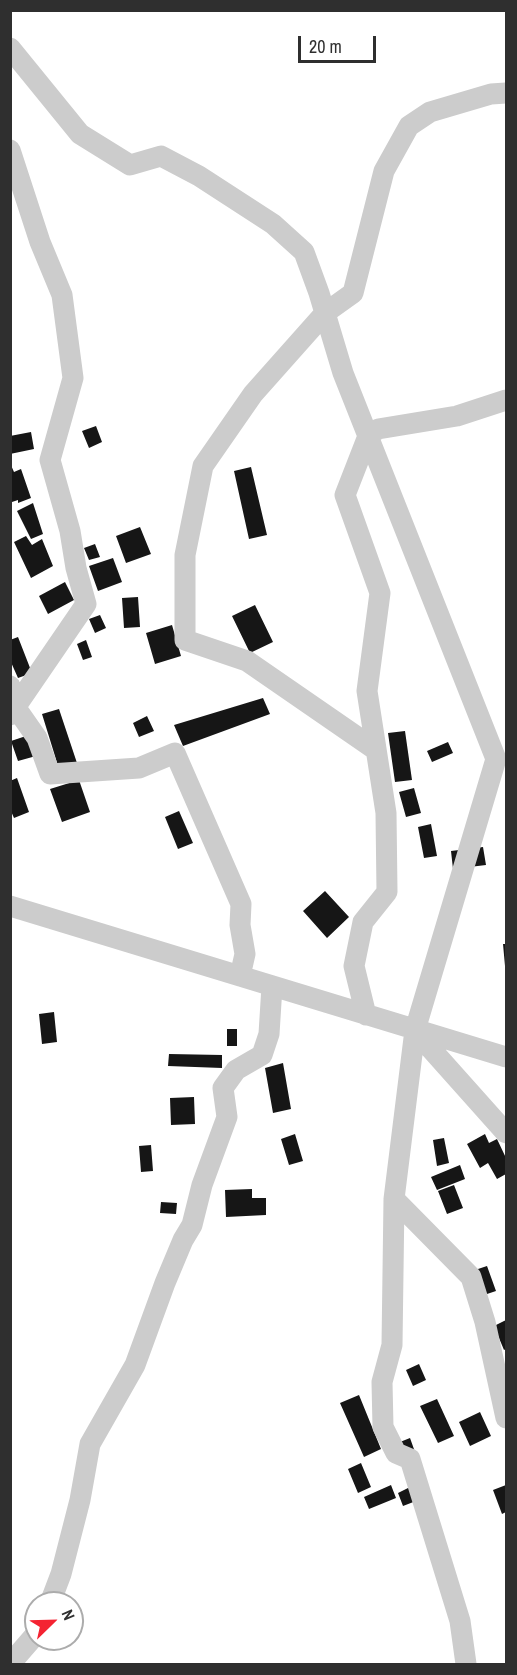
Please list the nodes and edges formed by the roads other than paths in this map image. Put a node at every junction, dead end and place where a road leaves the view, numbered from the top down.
1 (10, 48) edge
2 (507, 93) edge
3 (10, 150) edge
4 (17, 199) edge
5 (325, 313) junction
6 (507, 400) edge
7 (368, 436) junction
8 (10, 686) edge
9 (13, 712) edge
10 (376, 750) junction
11 (10, 906) edge
12 (240, 976) junction
13 (272, 986) junction
14 (366, 1015) junction
15 (415, 1030) junction
16 (507, 1058) edge
17 (507, 1133) edge
18 (394, 1199) junction
19 (507, 1418) edge
20 (55, 1591) edge
21 (24, 1648) edge
22 (10, 1664) edge
23 (466, 1665) edge

1 - 5 street
2 - 5 street
3 - 4 street
4 - 9 street
5 - 7 street
5 - 10 street
6 - 7 street
7 - 10 street
7 - 15 street
8 - 9 street
9 - 12 street
10 - 14 street
11 - 12 street
12 - 13 street
13 - 14 street
13 - 20 street
14 - 15 street
15 - 16 street
15 - 17 street
15 - 18 street
18 - 19 street
18 - 23 street
21 - 22 street

